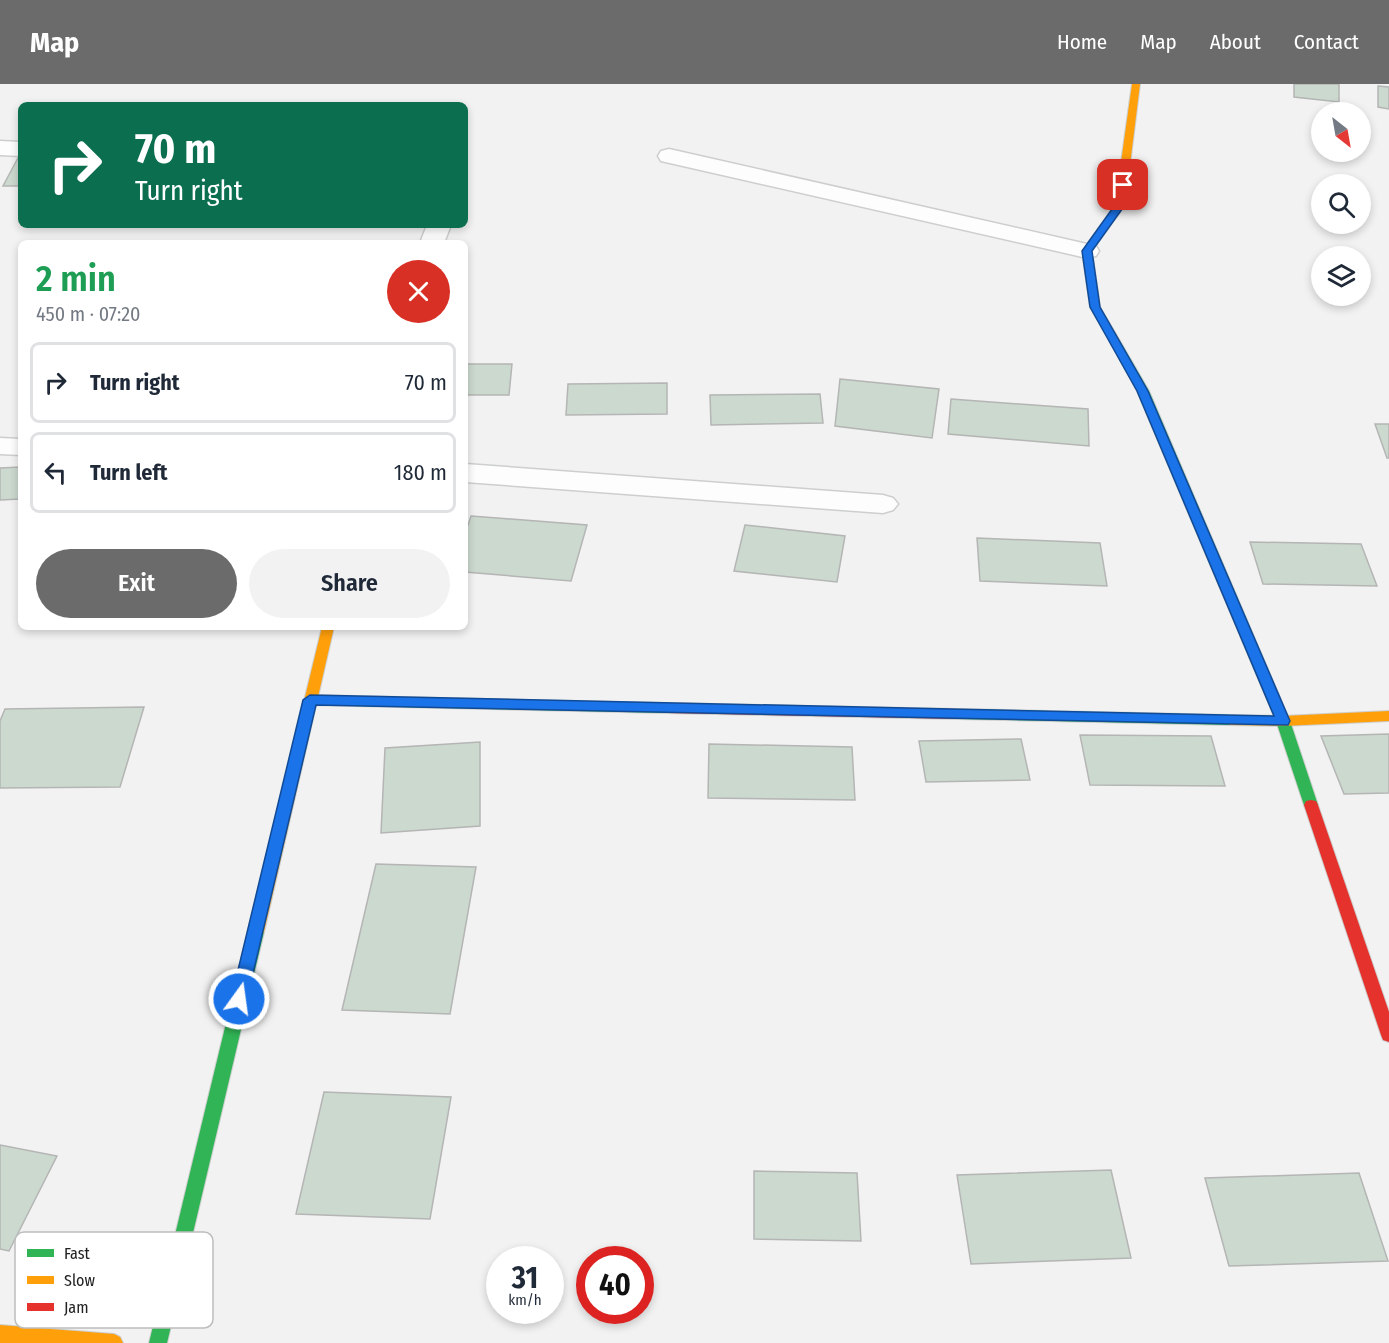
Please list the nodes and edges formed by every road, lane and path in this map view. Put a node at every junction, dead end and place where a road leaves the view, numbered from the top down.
1 (1136, 84) edge
2 (0, 148) edge
3 (18, 149) edge
4 (669, 156) dead end
5 (1087, 251) junction
6 (0, 446) edge
7 (18, 447) edge
8 (468, 473) edge
9 (883, 504) dead end
10 (327, 630) edge
11 (310, 700) junction
12 (1389, 716) edge
13 (1283, 721) junction
14 (1389, 1035) edge
15 (184, 1232) edge
16 (162, 1328) edge
17 (0, 1334) edge
18 (114, 1343) edge
19 (158, 1343) edge

1 - 5 street
2 - 3 street
4 - 5 street
5 - 13 street
6 - 7 street
8 - 9 street
10 - 11 street
11 - 13 street
11 - 15 street
12 - 13 street
13 - 14 street
16 - 19 street
17 - 18 street

